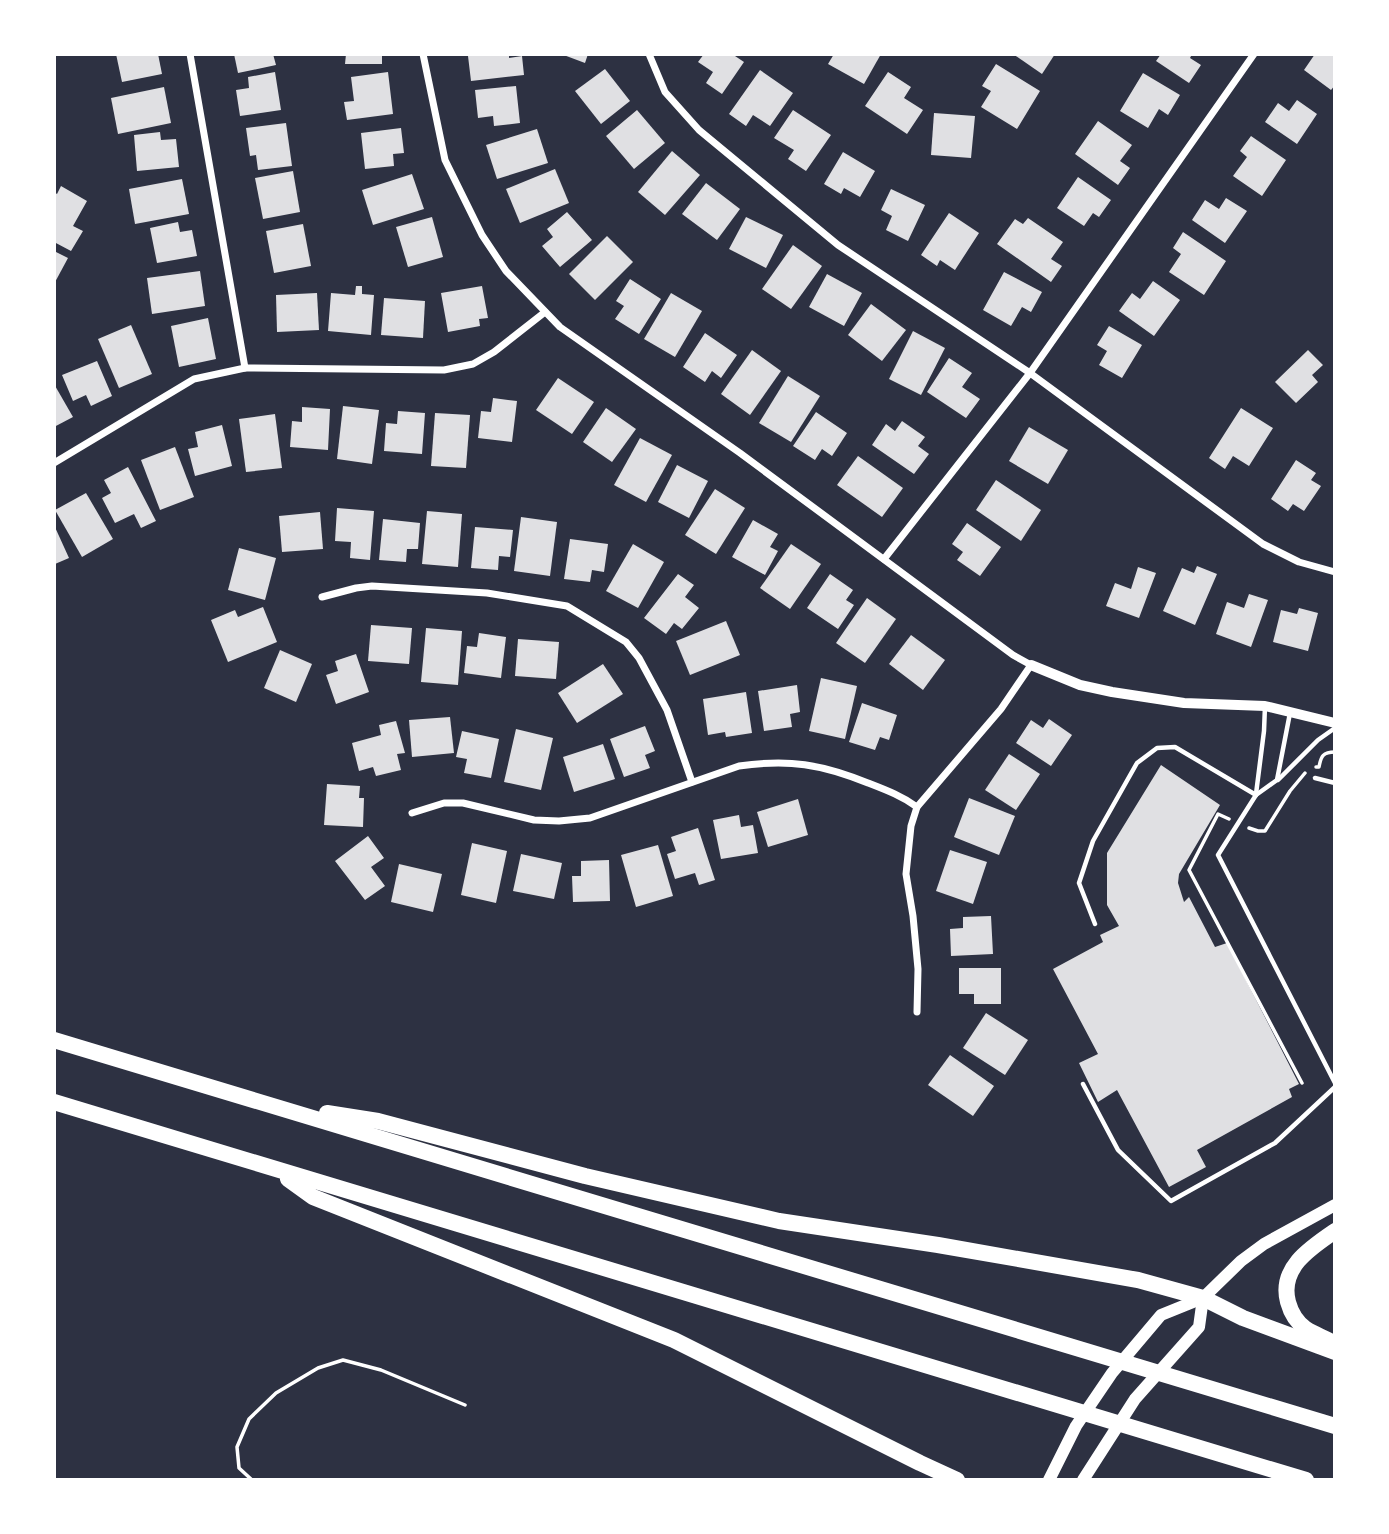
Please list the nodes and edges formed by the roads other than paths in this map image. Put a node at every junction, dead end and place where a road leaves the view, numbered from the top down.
1 (190, 54) edge
2 (423, 54) edge
3 (649, 54) edge
4 (1254, 54) edge
5 (545, 312) junction
6 (246, 368) junction
7 (1030, 373) junction
8 (54, 463) edge
9 (884, 559) junction
10 (1335, 572) edge
11 (322, 597) dead end
12 (1031, 665) junction
13 (1265, 706) junction
14 (1290, 712) junction
15 (1335, 725) edge
16 (1315, 778) dead end
17 (1277, 780) junction
18 (692, 782) junction
19 (1335, 783) edge
20 (1256, 795) junction
21 (917, 807) junction
22 (412, 813) dead end
23 (1095, 925) dead end
24 (917, 1013) dead end
25 (54, 1040) edge
26 (1083, 1084) dead end
27 (1335, 1085) edge
28 (54, 1102) edge
29 (259, 1102) junction
30 (275, 1169) junction
31 (1335, 1205) edge
32 (1335, 1231) edge
33 (1203, 1298) junction
34 (1335, 1344) edge
35 (1335, 1352) edge
36 (1335, 1426) edge
37 (920, 1464) junction
38 (939, 1480) edge
39 (957, 1480) edge
40 (1049, 1480) edge
41 (1083, 1480) edge
42 (1306, 1480) edge

1 - 6 street
2 - 5 street
3 - 7 street
4 - 7 street
5 - 6 street
5 - 9 street
6 - 8 street
7 - 9 street
7 - 10 street
9 - 12 street
11 - 18 street
12 - 13 street
12 - 21 street
13 - 14 street
13 - 20 lane
14 - 15 street
14 - 17 lane
15 - 17 lane
16 - 19 lane
17 - 20 lane
18 - 21 street
18 - 22 street
20 - 23 lane
20 - 27 lane
21 - 24 street
25 - 29 highway
26 - 27 lane
28 - 30 highway
29 - 33 highway
29 - 36 highway
30 - 37 highway
30 - 42 highway
31 - 33 main road
32 - 34 highway
33 - 35 highway
33 - 40 main road
33 - 41 main road
37 - 38 highway
37 - 39 highway

